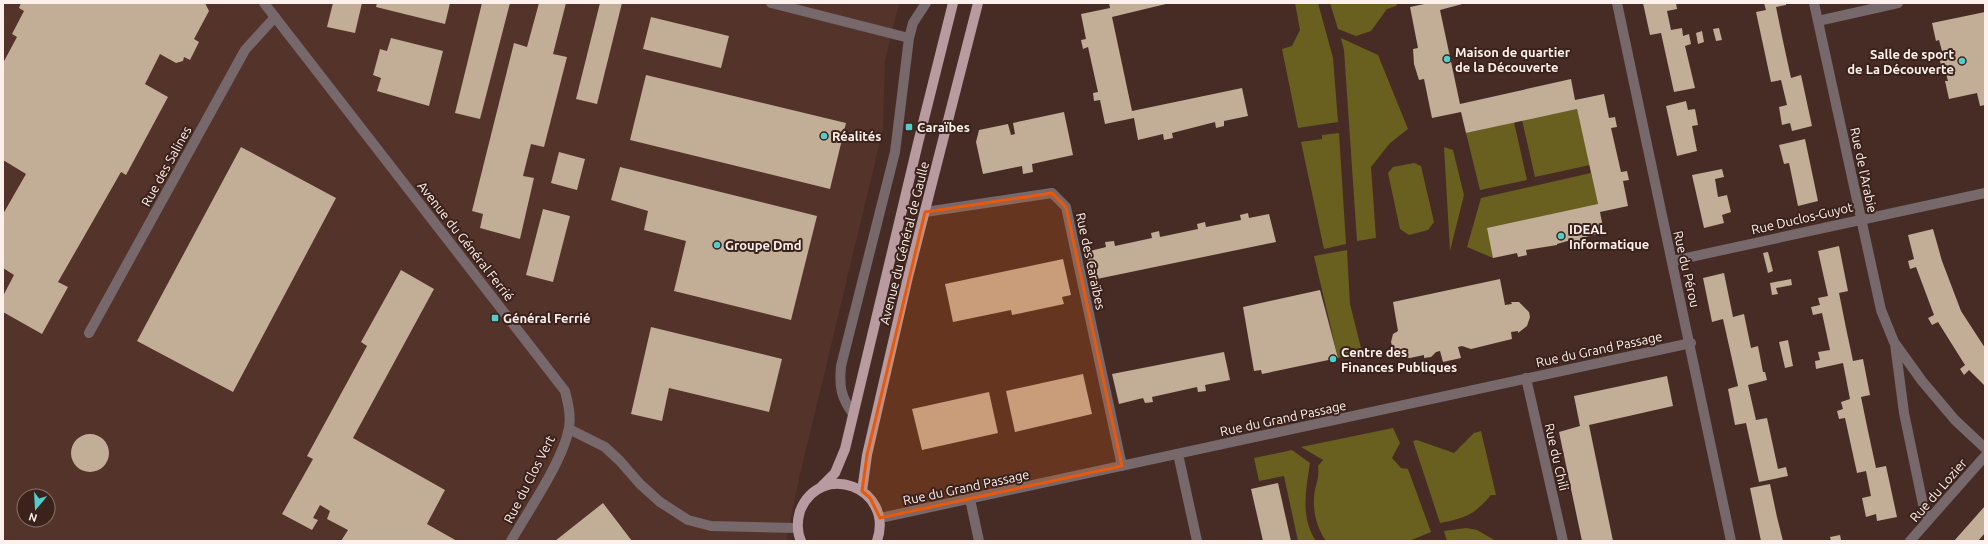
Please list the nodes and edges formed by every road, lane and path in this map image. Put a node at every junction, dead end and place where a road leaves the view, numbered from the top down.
1 (264, 3) edge
2 (771, 3) edge
3 (926, 3) edge
4 (954, 3) edge
5 (978, 3) edge
6 (1617, 3) edge
7 (1814, 3) edge
8 (1898, 3) edge
9 (274, 17) junction
10 (1818, 21) junction
11 (909, 38) junction
12 (1985, 193) edge
13 (925, 212) junction
14 (1862, 218) junction
15 (1672, 261) junction
16 (89, 333) dead end
17 (1691, 342) junction
18 (1894, 342) junction
19 (1526, 378) junction
20 (853, 414) junction
21 (569, 428) junction
22 (1985, 448) edge
23 (1178, 454) junction
24 (1985, 456) edge
25 (1122, 466) junction
26 (820, 488) junction
27 (862, 491) junction
28 (970, 499) junction
29 (880, 518) junction
30 (1930, 518) junction
31 (798, 528) junction
32 (511, 541) edge
33 (801, 541) edge
34 (877, 541) edge
35 (979, 541) edge
36 (1197, 541) edge
37 (1563, 541) edge
38 (1731, 541) edge
39 (1910, 541) edge

1 - 9 street, Avenue du Général Ferrié
2 - 11 street
3 - 11 street
4 - 20 main road, Avenue du Général de Gaulle
5 - 13 main road, Avenue du Général de Gaulle
6 - 15 street, Rue du Pérou
7 - 10 street, Rue de l'Arabie
8 - 10 street
9 - 16 street, Rue des Salines
9 - 21 street, Avenue du Général Ferrié
10 - 14 street, Rue de l'Arabie
11 - 20 street
12 - 14 street, Rue Duclos-Guyot
13 - 25 street, Rue des Caraïbes
13 - 27 main road, Avenue du Général de Gaulle
14 - 15 street, Rue Duclos-Guyot
14 - 18 street, Rue de l'Arabie
15 - 17 street, Rue du Pérou
17 - 19 street, Rue du Grand Passage
17 - 38 street, Rue du Pérou
18 - 22 street, Rue de l'Arabie
18 - 30 street, Rue de l'Arabie
19 - 23 street, Rue du Grand Passage
19 - 37 street, Rue du Chili
20 - 26 main road, Avenue du Général de Gaulle
21 - 31 street
21 - 32 street, Rue du Clos Vert
23 - 25 street, Rue du Grand Passage
23 - 36 street
24 - 30 street, Rue du Lozier
25 - 28 street, Rue du Grand Passage
26 - 27 main road
26 - 31 main road, Avenue du Général de Gaulle
27 - 29 main road
28 - 29 street, Rue du Grand Passage
28 - 35 street
29 - 34 main road
30 - 39 street, Rue du Lozier
31 - 33 main road

